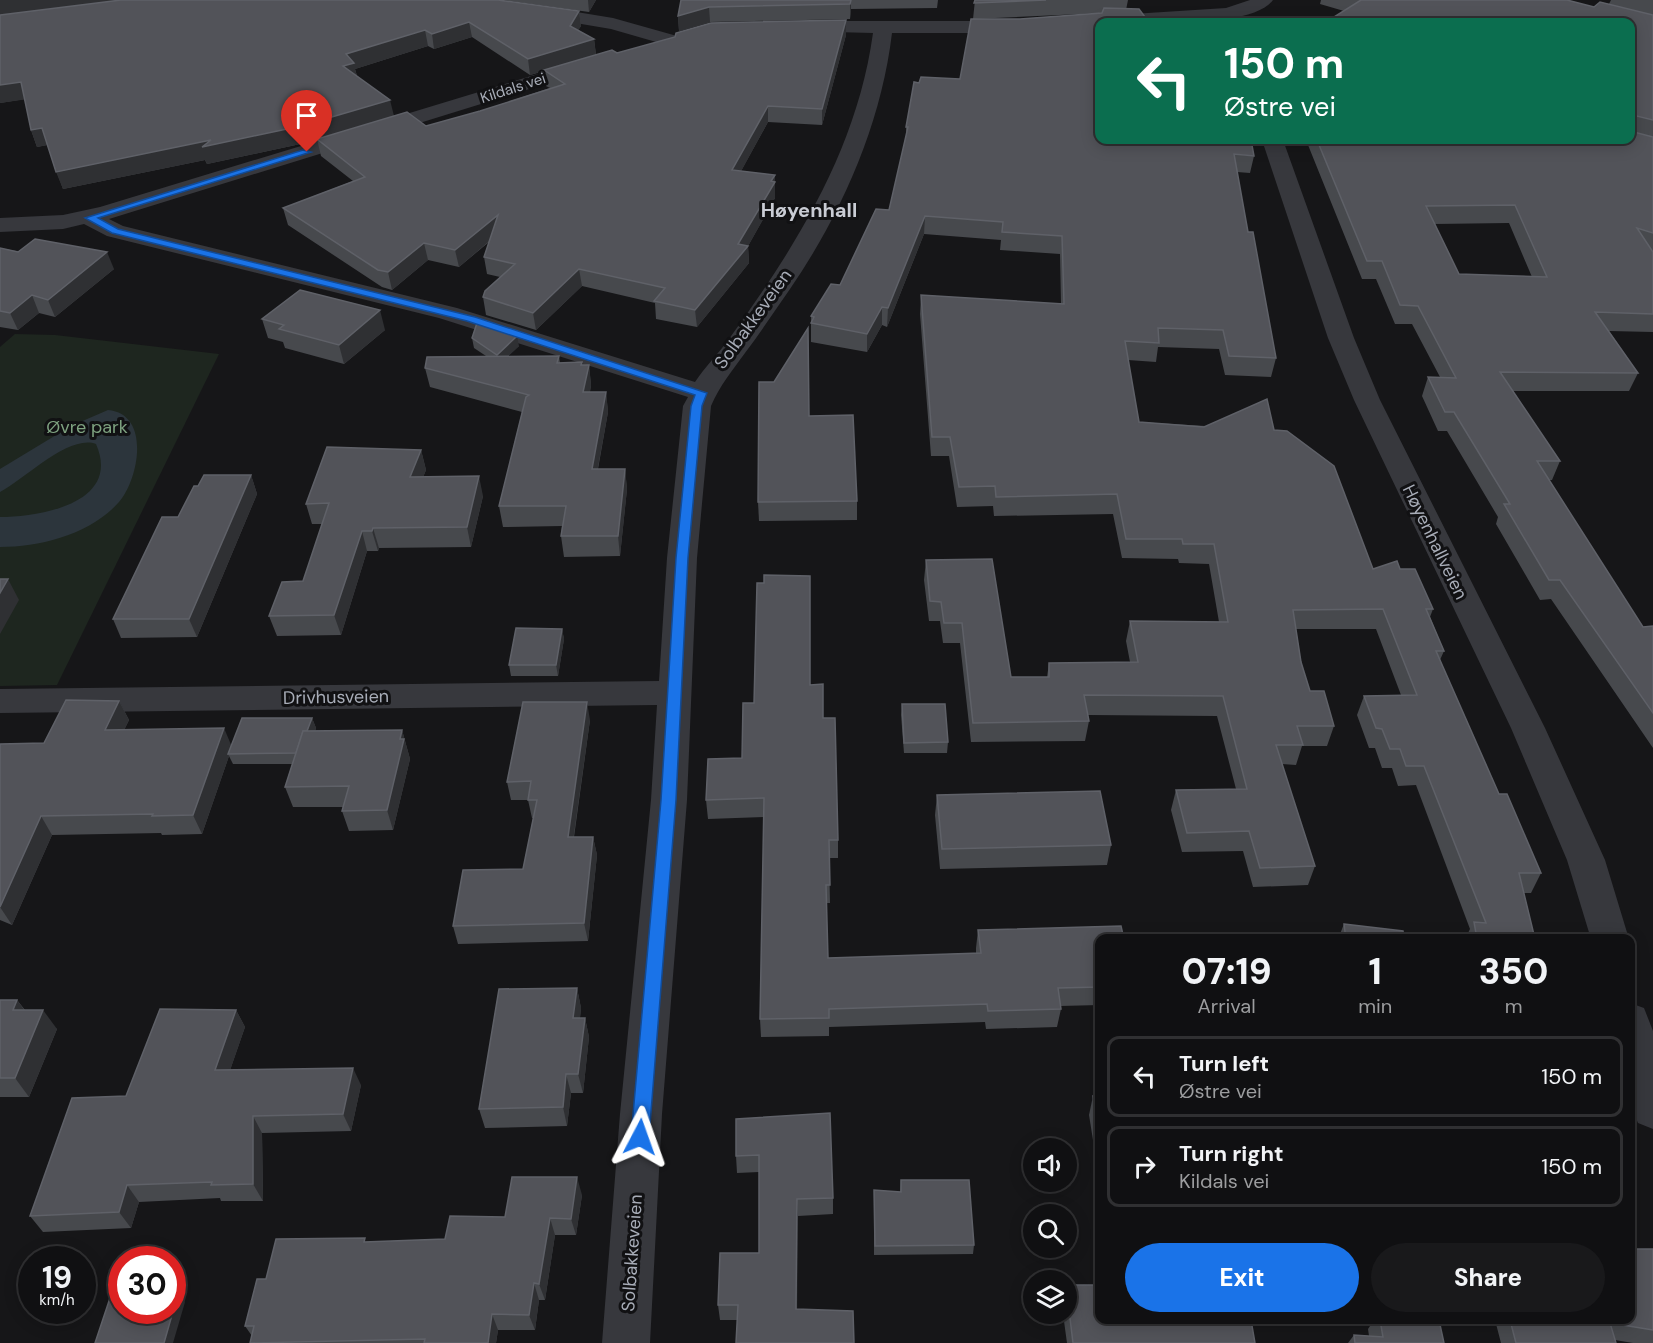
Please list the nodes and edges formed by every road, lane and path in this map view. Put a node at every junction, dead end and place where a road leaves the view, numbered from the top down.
1 (1264, 0) edge
2 (517, 9) edge
3 (1225, 18) edge
4 (1084, 23) edge
5 (1095, 23) edge
6 (778, 26) edge
7 (1038, 26) edge
8 (883, 28) junction
9 (692, 34) edge
10 (670, 40) junction
11 (639, 49) edge
12 (608, 59) edge
13 (1273, 144) edge
14 (89, 218) junction
15 (7, 228) edge
16 (702, 393) junction
17 (673, 693) junction
18 (0, 701) edge
19 (1608, 934) edge
20 (1635, 1040) edge
21 (1653, 1109) edge
22 (626, 1343) edge

1 - 3 street
2 - 10 street
4 - 5 street
6 - 8 street
7 - 8 street
8 - 16 street, Solbakkeveien
9 - 10 street
10 - 11 street
12 - 14 street, Kildals vei
13 - 19 street, Høyenhallveien
14 - 15 street, Kildals vei
14 - 16 street
16 - 17 street, Solbakkeveien
17 - 18 street, Drivhusveien
17 - 22 street, Solbakkeveien
20 - 21 street

